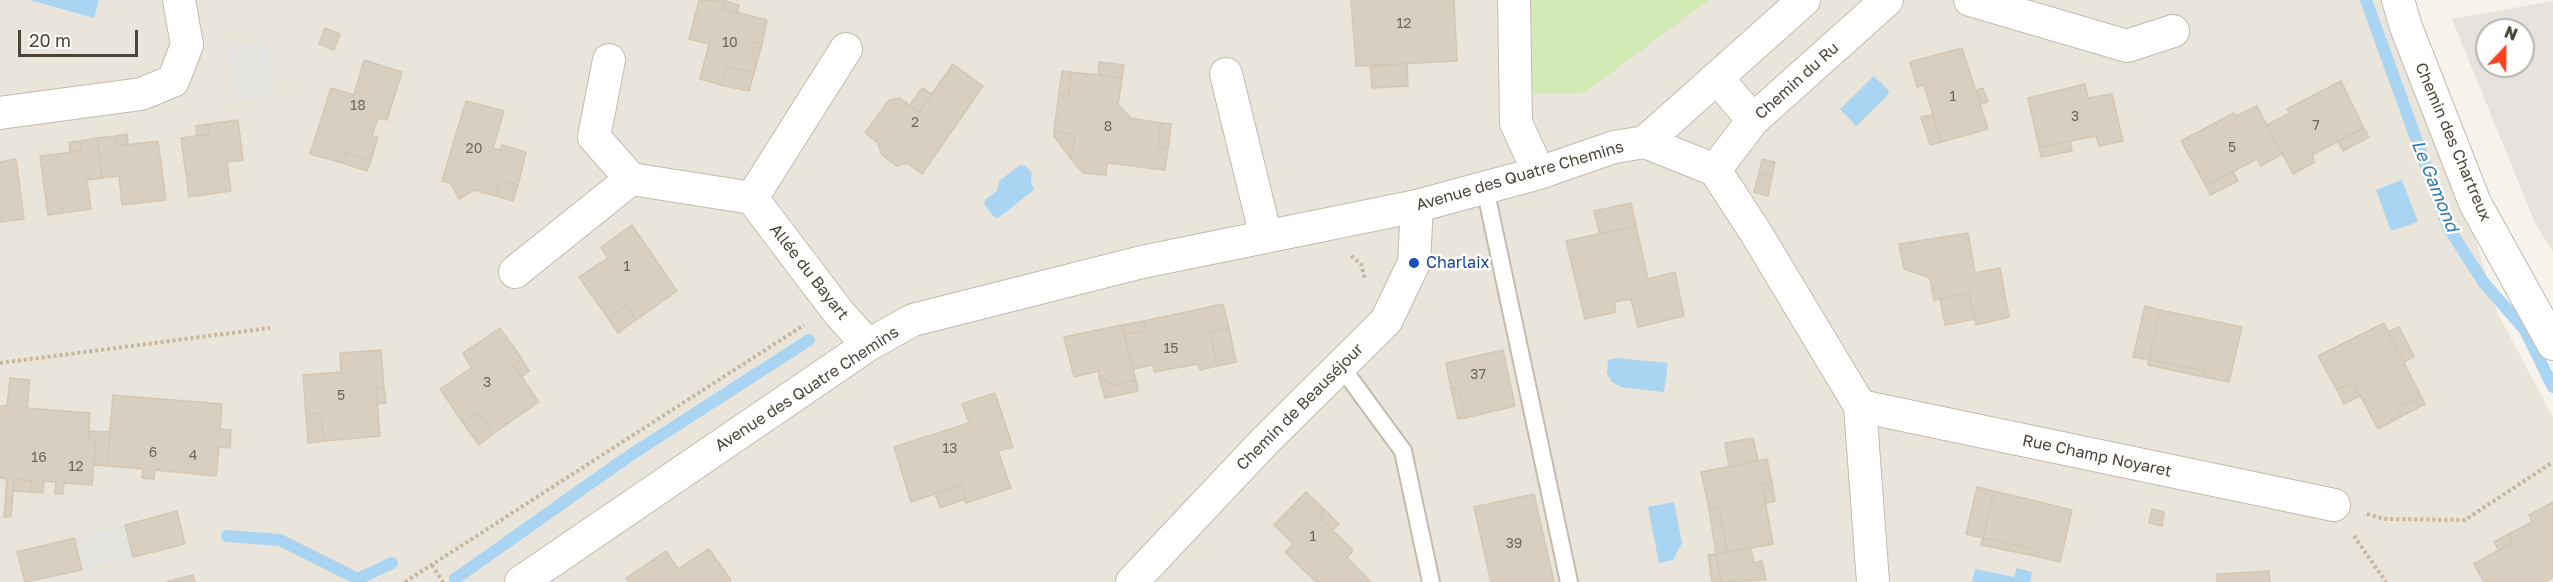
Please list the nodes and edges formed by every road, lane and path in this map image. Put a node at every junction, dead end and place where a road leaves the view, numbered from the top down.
1 (179, 0) edge
2 (1515, 0) edge
3 (1804, 0) edge
4 (1887, 0) edge
5 (1970, 0) edge
6 (2398, 0) edge
7 (2173, 31) dead end
8 (846, 49) dead end
9 (609, 60) dead end
10 (1226, 74) dead end
11 (1717, 78) junction
12 (0, 113) edge
13 (1753, 120) junction
14 (1645, 142) junction
15 (1715, 170) junction
16 (1539, 173) junction
17 (631, 179) junction
18 (1485, 188) junction
19 (752, 198) junction
20 (1418, 206) junction
21 (1327, 224) junction
22 (1266, 237) junction
23 (516, 272) dead end
24 (1364, 287) dead end
25 (839, 313) junction
26 (270, 328) dead end
27 (2553, 344) edge
28 (868, 345) junction
29 (0, 363) edge
30 (1340, 365) junction
31 (1860, 406) junction
32 (2553, 462) edge
33 (2334, 505) junction
34 (432, 565) junction
35 (405, 582) edge
36 (443, 582) edge
37 (521, 582) edge
38 (1132, 582) edge
39 (1431, 582) edge
40 (1569, 582) edge
41 (1873, 582) edge
42 (2386, 582) edge

1 - 12 street
2 - 16 street
3 - 11 street, Avenue des Quatre Chemins
4 - 13 street, Chemin du Ru
5 - 7 street
6 - 27 street, Chemin des Chartreux
8 - 19 street
9 - 17 street
10 - 22 street
11 - 13 street
11 - 14 street, Avenue des Quatre Chemins
13 - 15 street, Chemin du Ru
14 - 15 street
14 - 16 street, Avenue des Quatre Chemins
15 - 31 street
16 - 18 street, Avenue des Quatre Chemins
17 - 19 street
17 - 23 street
18 - 20 street, Avenue des Quatre Chemins
18 - 40 lane
19 - 25 street, Allée du Bayart
20 - 21 street, Avenue des Quatre Chemins
20 - 30 street, Chemin de Beauséjour
21 - 22 street, Avenue des Quatre Chemins
21 - 24 path
22 - 28 street, Avenue des Quatre Chemins
25 - 28 street, Allée du Bayart
25 - 34 path
26 - 29 path
28 - 37 street, Avenue des Quatre Chemins
30 - 38 street, Chemin de Beauséjour
30 - 39 lane
31 - 33 street, Rue Champ Noyaret
31 - 41 street
32 - 33 path
33 - 42 path
34 - 35 path
34 - 36 path

